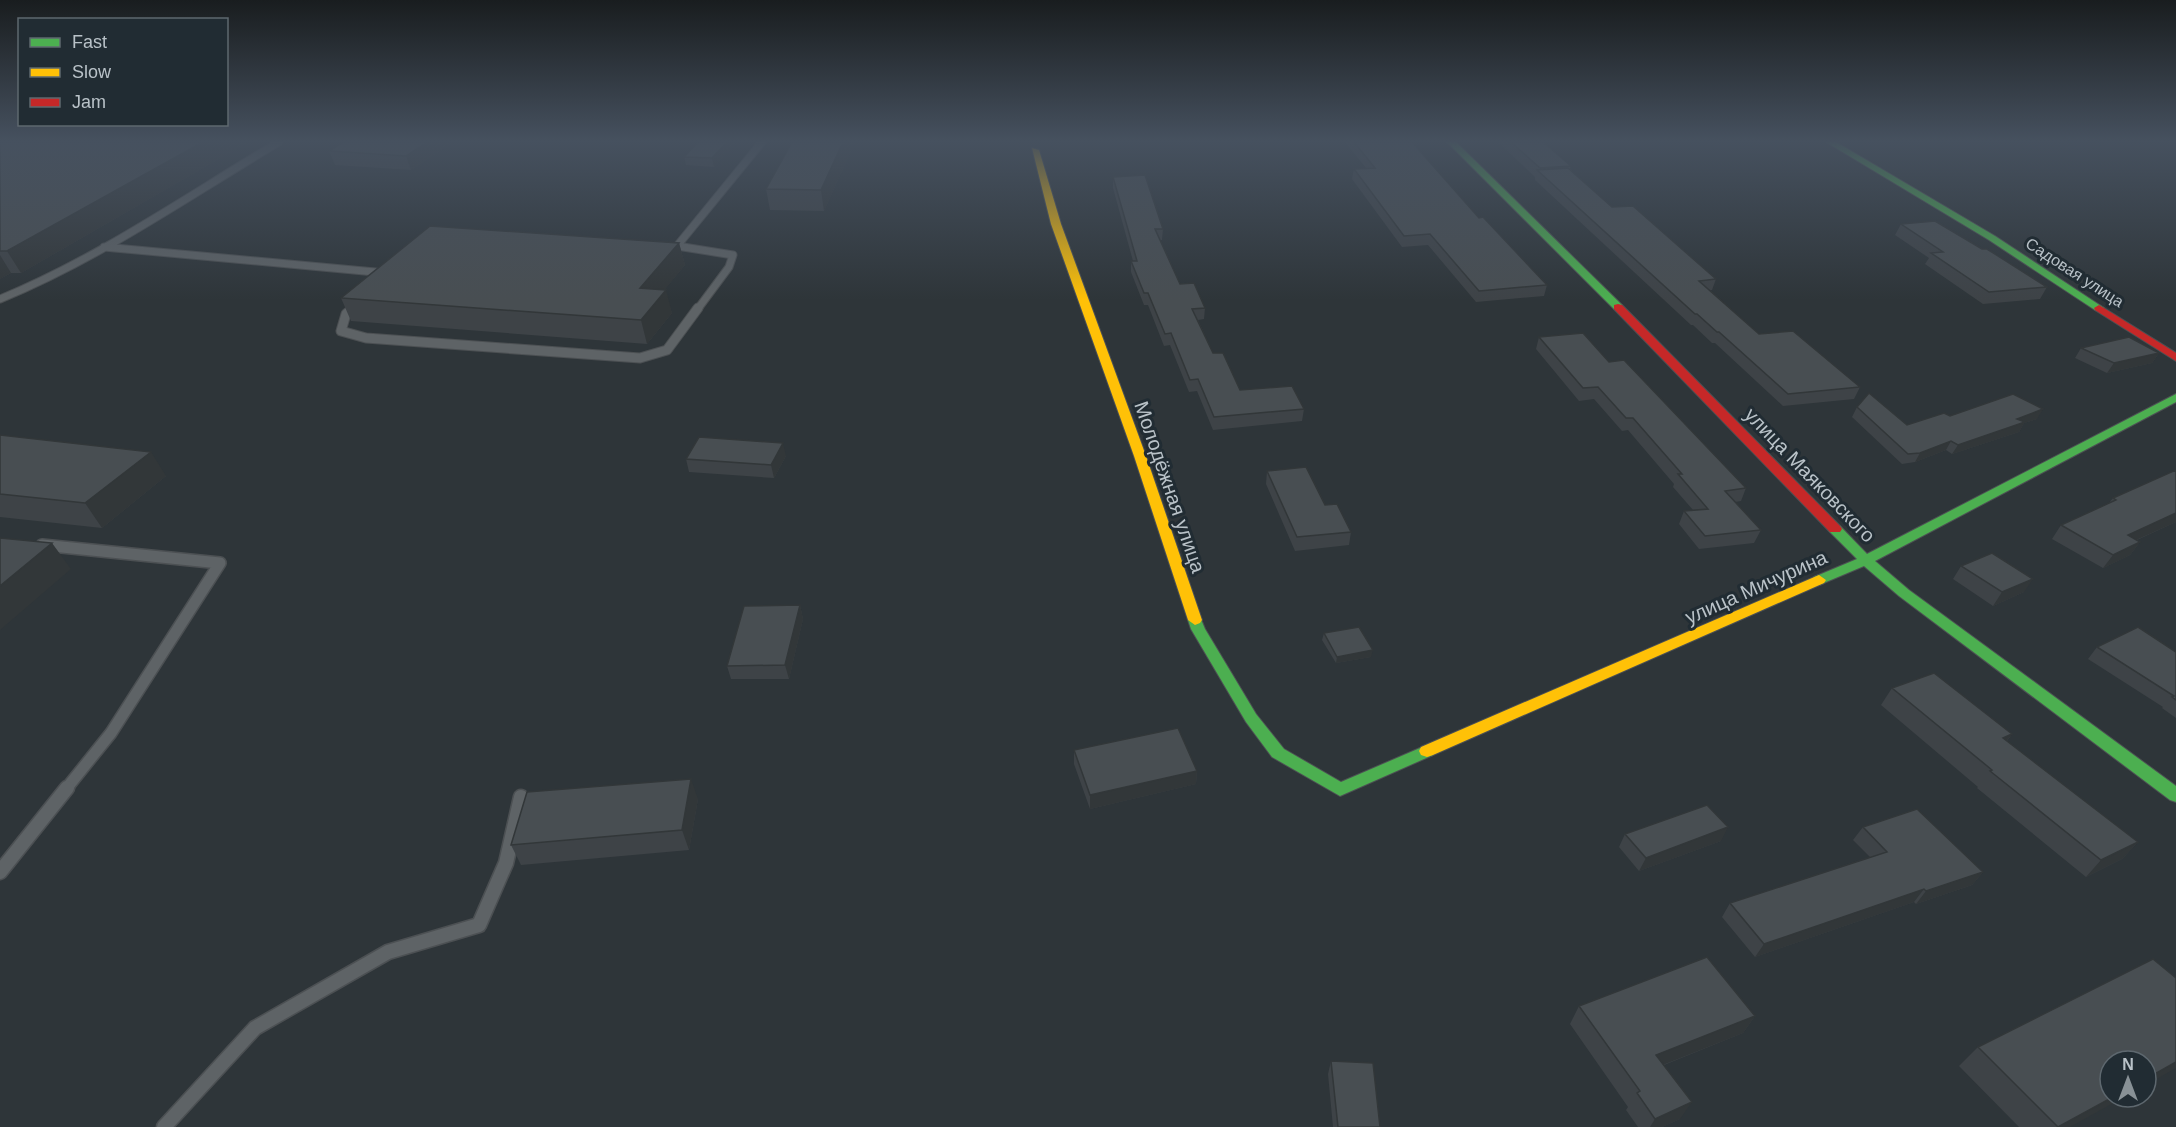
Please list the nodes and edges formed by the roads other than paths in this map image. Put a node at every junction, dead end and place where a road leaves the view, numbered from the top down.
1 (191, 195) edge
2 (719, 195) edge
3 (1048, 195) edge
4 (1504, 195) edge
5 (1919, 195) edge
6 (676, 246) junction
7 (104, 247) junction
8 (395, 273) junction
9 (0, 299) edge
10 (2176, 358) edge
11 (2176, 397) edge
12 (35, 544) edge
13 (1866, 560) junction
14 (1340, 789) joint
15 (2176, 795) edge
16 (521, 797) dead end
17 (0, 872) edge
18 (164, 1127) edge

1 - 7 lane
2 - 6 lane
3 - 14 street, Молодёжная улица
4 - 13 street, улица Маяковского
5 - 10 street, Садовая улица
6 - 8 lane
6 - 8 lane
7 - 8 lane
7 - 9 lane
11 - 13 street, улица Мичурина
12 - 17 lane
13 - 14 street, улица Мичурина
13 - 15 street, улица Маяковского
16 - 18 lane

